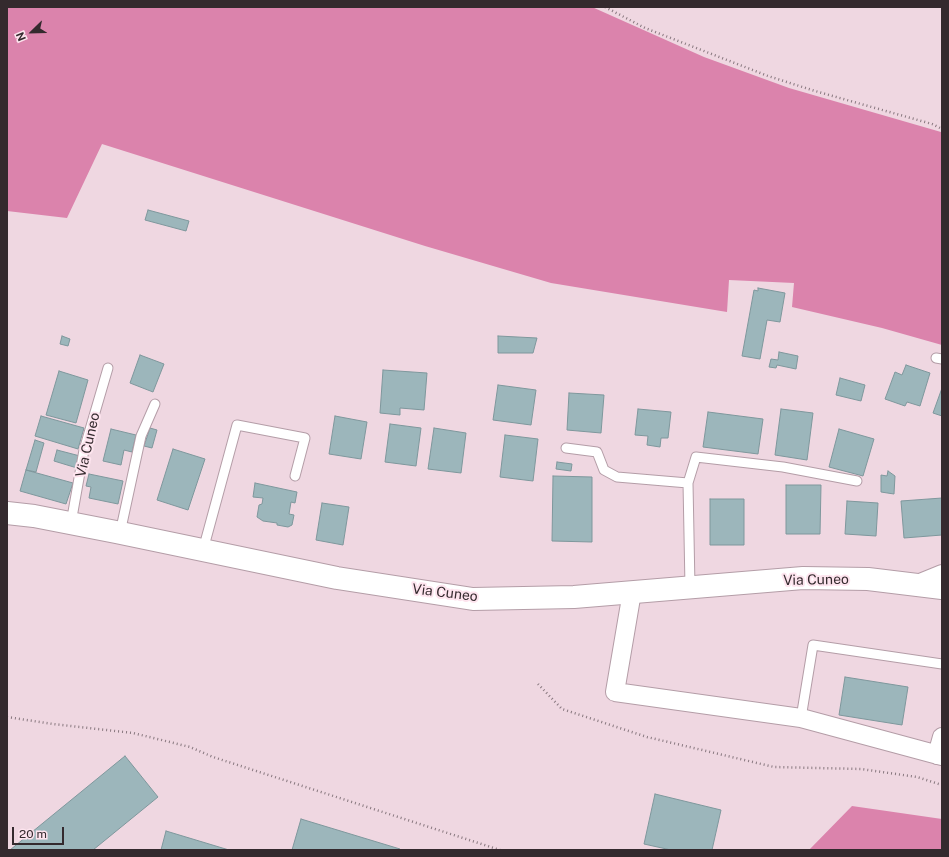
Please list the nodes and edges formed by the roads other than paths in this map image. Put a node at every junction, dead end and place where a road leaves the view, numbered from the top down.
1 (108, 368) dead end
2 (155, 404) dead end
3 (566, 448) dead end
4 (296, 476) dead end
5 (857, 481) dead end
6 (688, 483) junction
7 (7, 513) edge
8 (71, 523) junction
9 (120, 533) junction
10 (203, 550) junction
11 (942, 574) edge
12 (915, 585) junction
13 (690, 587) junction
14 (942, 588) edge
15 (632, 592) junction
16 (942, 664) edge
17 (802, 718) junction
18 (942, 737) edge
19 (940, 755) edge

1 - 8 lane, Via Cuneo
2 - 9 lane
3 - 6 lane
4 - 10 lane
5 - 6 lane
6 - 13 lane
7 - 8 main road, Via Cuneo
8 - 9 main road, Via Cuneo
9 - 10 main road, Via Cuneo
10 - 15 main road, Via Cuneo
11 - 12 street
12 - 13 main road, Via Cuneo
12 - 14 main road, Via Cuneo
13 - 15 main road, Via Cuneo
15 - 17 street
16 - 17 lane
17 - 19 street
18 - 19 street

